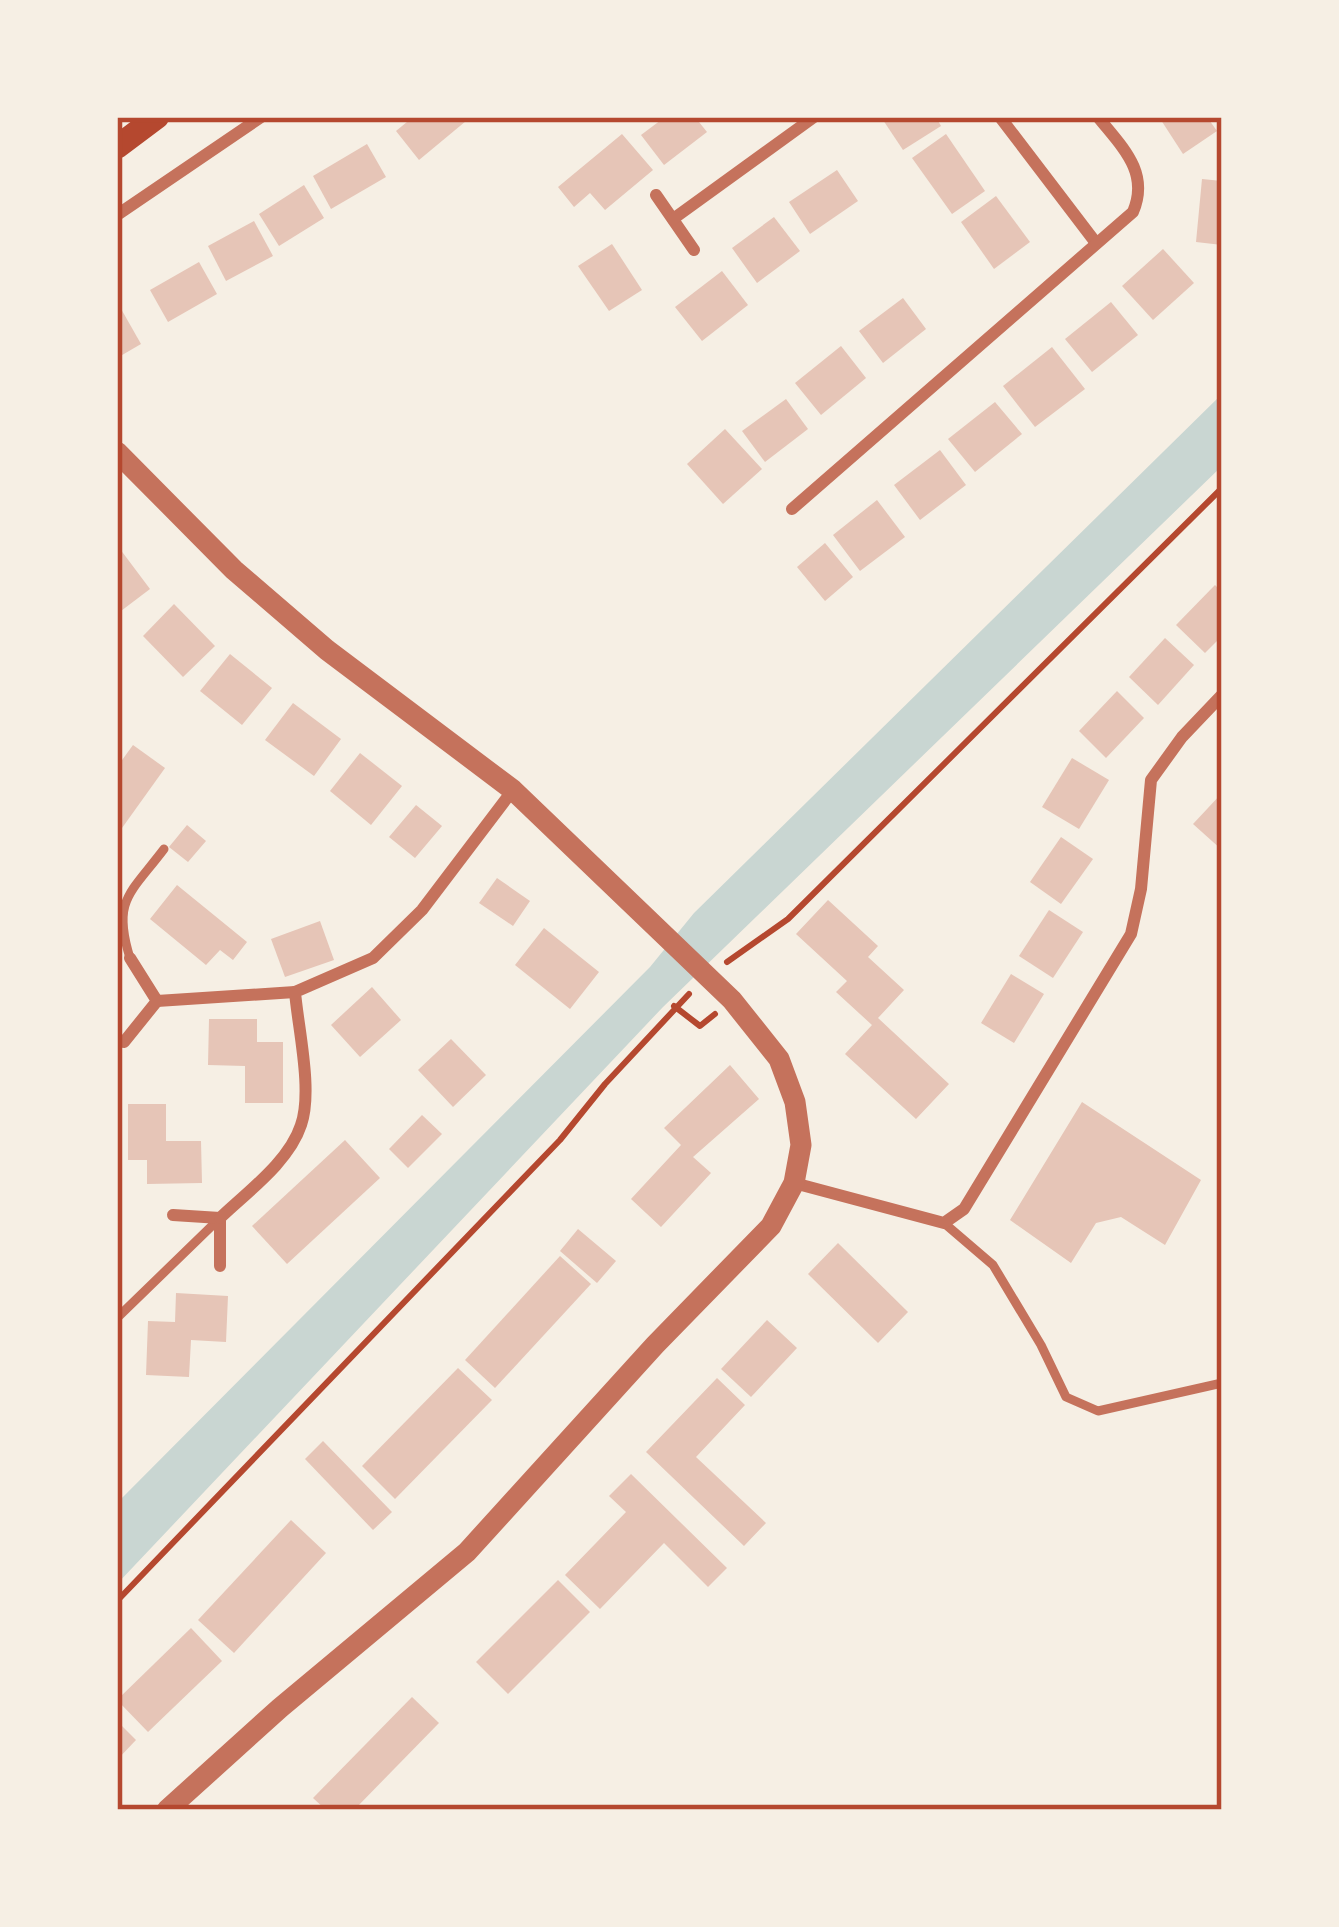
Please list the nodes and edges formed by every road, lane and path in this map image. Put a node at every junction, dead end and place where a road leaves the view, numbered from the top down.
1 (157, 117) edge
2 (261, 117) edge
3 (814, 117) edge
4 (1000, 117) edge
5 (1098, 117) edge
6 (117, 147) edge
7 (656, 195) dead end
8 (117, 215) edge
9 (673, 219) junction
10 (1096, 243) junction
11 (694, 250) dead end
12 (117, 452) edge
13 (1222, 488) edge
14 (792, 509) dead end
15 (1222, 695) edge
16 (513, 790) junction
17 (164, 849) dead end
18 (130, 958) joint
19 (718, 969) dead end
20 (704, 981) dead end
21 (295, 992) junction
22 (730, 1000) junction
23 (157, 1001) junction
24 (674, 1006) junction
25 (124, 1042) dead end
26 (794, 1183) junction
27 (173, 1215) dead end
28 (220, 1218) junction
29 (944, 1223) junction
30 (220, 1266) dead end
31 (118, 1316) edge
32 (1222, 1383) edge
33 (117, 1601) edge
34 (167, 1810) edge

1 - 6 main road
2 - 8 street
3 - 9 street
4 - 10 street
5 - 10 street
7 - 9 street
9 - 11 street
10 - 14 street
12 - 16 street
13 - 19 path
15 - 29 street
16 - 21 street
16 - 22 street
17 - 18 lane
18 - 23 street
20 - 24 path
21 - 23 street
21 - 28 street
22 - 24 path
22 - 26 street
23 - 25 street
24 - 33 path
26 - 29 street
26 - 34 street
27 - 28 street
28 - 30 street
28 - 31 lane
29 - 32 lane

